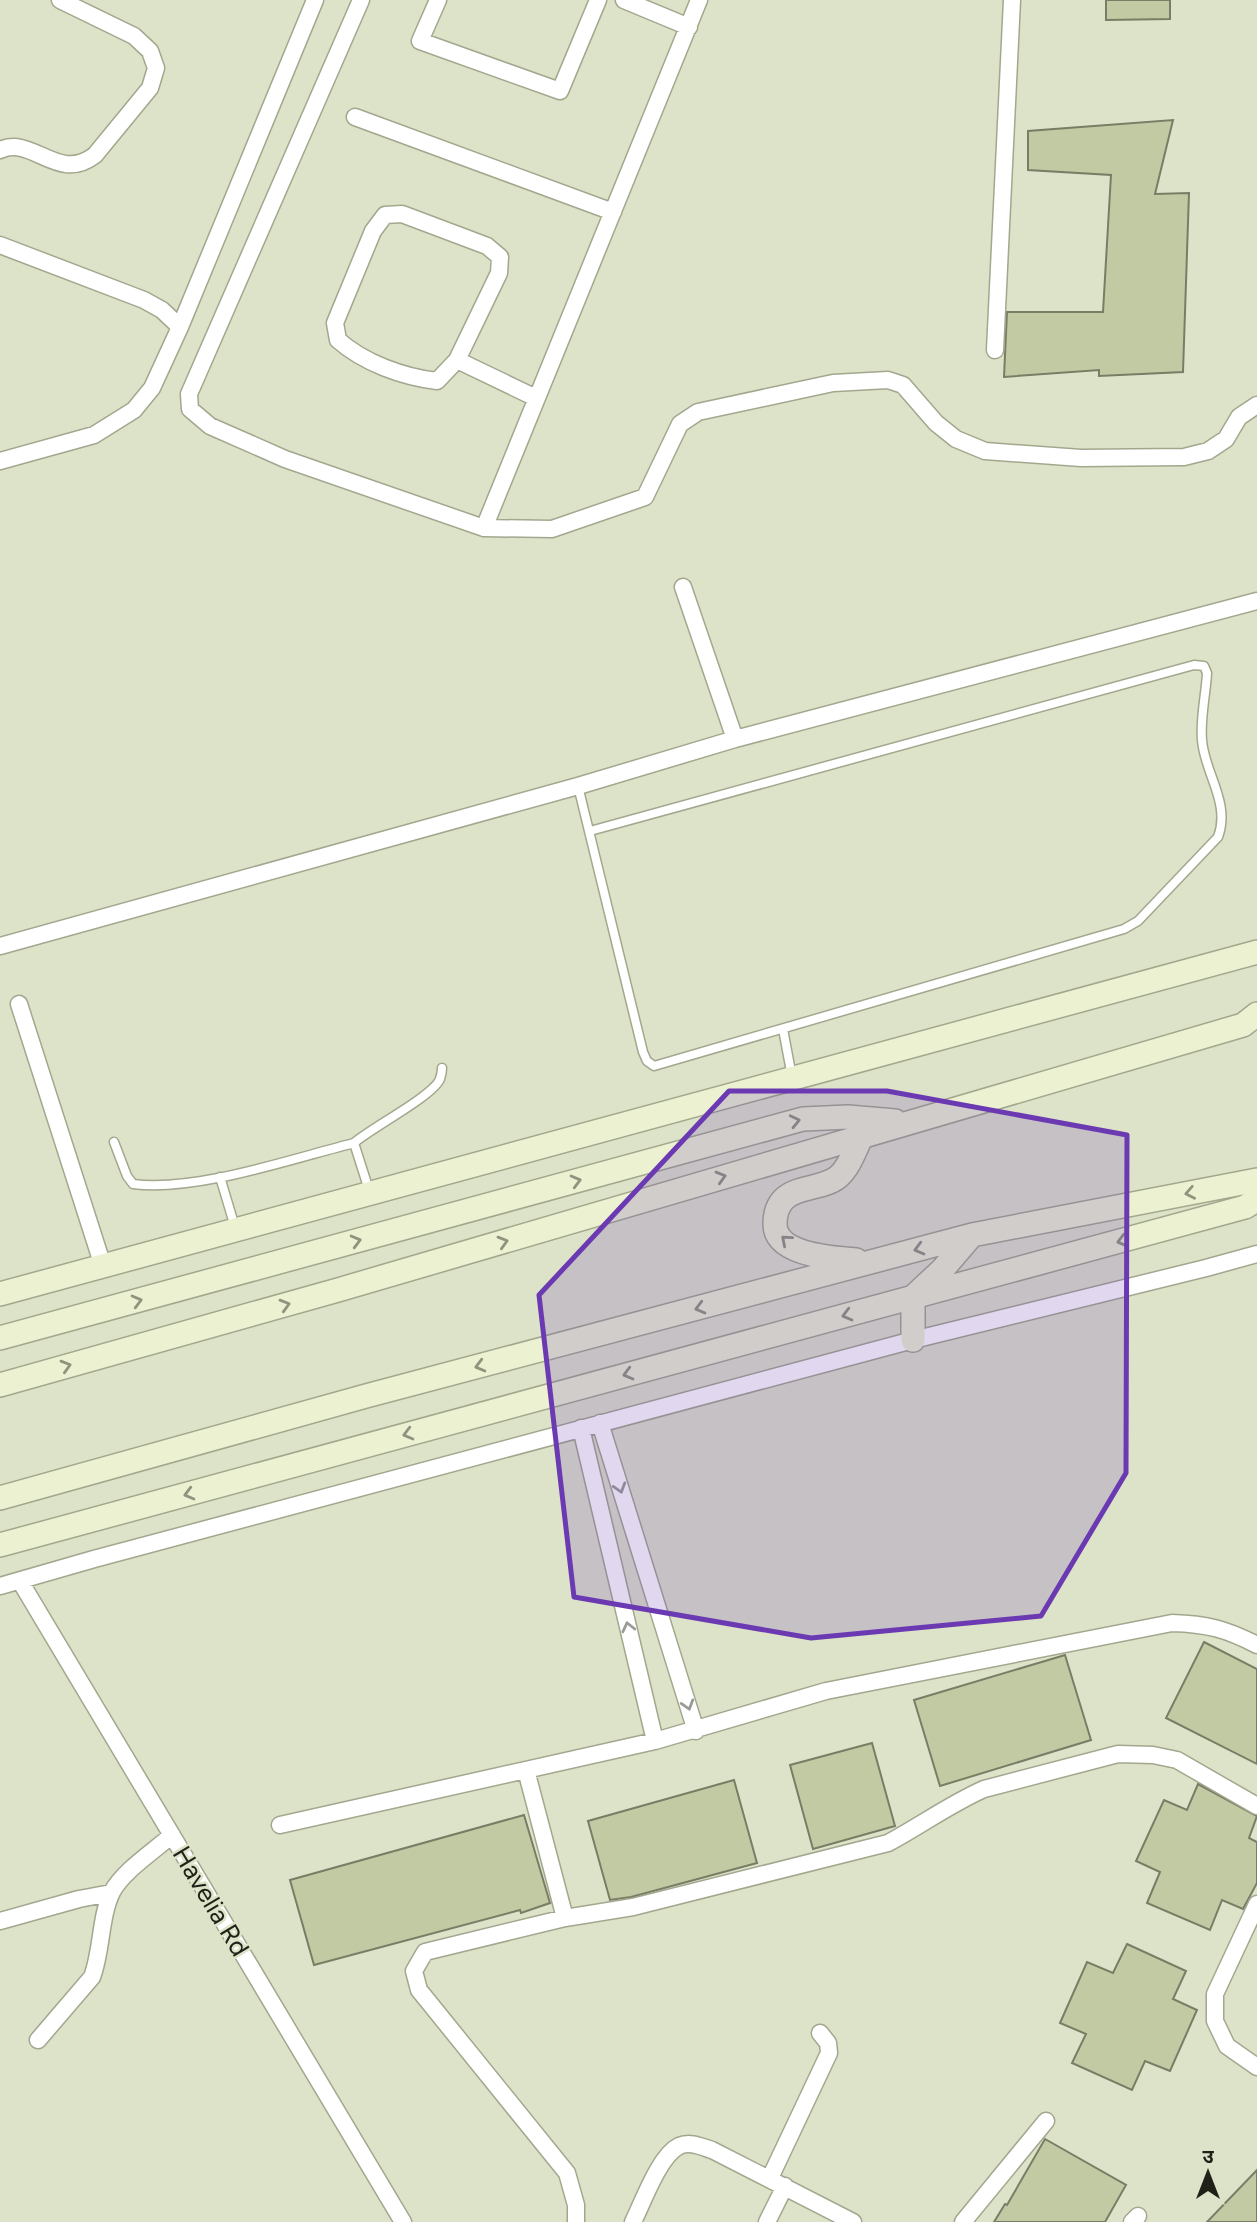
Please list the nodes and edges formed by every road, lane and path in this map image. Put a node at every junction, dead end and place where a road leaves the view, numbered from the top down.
1 (60, 0) edge
2 (315, 0) edge
3 (361, 0) edge
4 (438, 0) edge
5 (598, 0) edge
6 (624, 0) edge
7 (699, 0) edge
8 (1012, 0) edge
9 (689, 27) junction
10 (355, 117) dead end
11 (0, 150) edge
12 (613, 212) junction
13 (0, 245) edge
14 (180, 327) junction
15 (995, 349) dead end
16 (457, 360) junction
17 (536, 398) junction
18 (1257, 405) edge
19 (1239, 417) junction
20 (1257, 417) edge
21 (0, 461) edge
22 (484, 528) junction
23 (683, 587) dead end
24 (1257, 601) edge
25 (735, 739) junction
26 (578, 786) junction
27 (590, 831) junction
28 (0, 946) edge
29 (1257, 952) edge
30 (19, 1004) dead end
31 (1257, 1014) edge
32 (783, 1029) junction
33 (442, 1068) dead end
34 (792, 1079) junction
35 (908, 1122) junction
36 (862, 1136) junction
37 (114, 1142) dead end
38 (354, 1143) junction
39 (220, 1177) junction
40 (1257, 1180) edge
41 (370, 1193) junction
42 (1257, 1200) edge
43 (236, 1230) junction
44 (972, 1236) junction
45 (1257, 1254) edge
46 (874, 1262) junction
47 (103, 1266) junction
48 (0, 1294) edge
49 (913, 1297) junction
50 (0, 1338) edge
51 (913, 1340) junction
52 (0, 1385) edge
53 (600, 1423) junction
54 (581, 1429) junction
55 (0, 1498) edge
56 (0, 1545) edge
57 (20, 1581) junction
58 (0, 1586) edge
59 (1257, 1645) edge
60 (696, 1731) junction
61 (655, 1741) junction
62 (526, 1770) junction
63 (1257, 1806) edge
64 (280, 1825) dead end
65 (172, 1835) junction
66 (111, 1894) junction
67 (1257, 1904) edge
68 (565, 1918) junction
69 (0, 1921) edge
70 (820, 2033) dead end
71 (38, 2040) dead end
72 (1257, 2067) edge
73 (1046, 2121) dead end
74 (770, 2178) junction
75 (785, 2186) junction
76 (403, 2222) edge
77 (576, 2222) edge
78 (633, 2222) edge
79 (767, 2222) edge
80 (853, 2222) edge
81 (963, 2222) edge

1 - 11 street
2 - 14 street
3 - 22 street
4 - 5 street
6 - 9 street
7 - 9 street
8 - 15 street
9 - 12 street
10 - 12 street
12 - 17 street
13 - 14 street
14 - 21 street
16 - 16 street
16 - 17 street
17 - 22 street
18 - 19 street
19 - 20 street
19 - 22 street
23 - 25 street
24 - 25 street
25 - 26 street
26 - 27 lane
26 - 28 street
27 - 32 lane
27 - 32 lane
29 - 34 street
30 - 47 street
31 - 35 street
32 - 34 lane
33 - 38 lane
34 - 41 street
35 - 36 street
50 -> 35 street
46 -> 36 street
52 -> 36 street
37 - 39 lane
38 - 39 lane
38 - 41 lane
39 - 43 lane
40 -> 44 street
41 - 43 street
42 -> 49 street
43 - 47 street
44 -> 46 street
44 - 49 street
45 - 51 street
46 -> 55 street
47 - 48 street
49 - 51 street
49 -> 56 street
51 - 53 street
53 - 54 street
53 -> 60 street
54 - 57 street
61 -> 54 street
57 - 58 street
57 - 65 street, Havelia Rd
59 - 60 street
60 - 61 street
61 - 62 street
62 - 64 street
62 - 68 street
63 - 68 street
65 - 66 street
65 - 76 street, Havelia Rd
66 - 69 street
66 - 71 street
67 - 72 street
68 - 77 street
70 - 74 street
73 - 81 street
74 - 75 street
74 - 78 street
75 - 79 street
75 - 80 street

